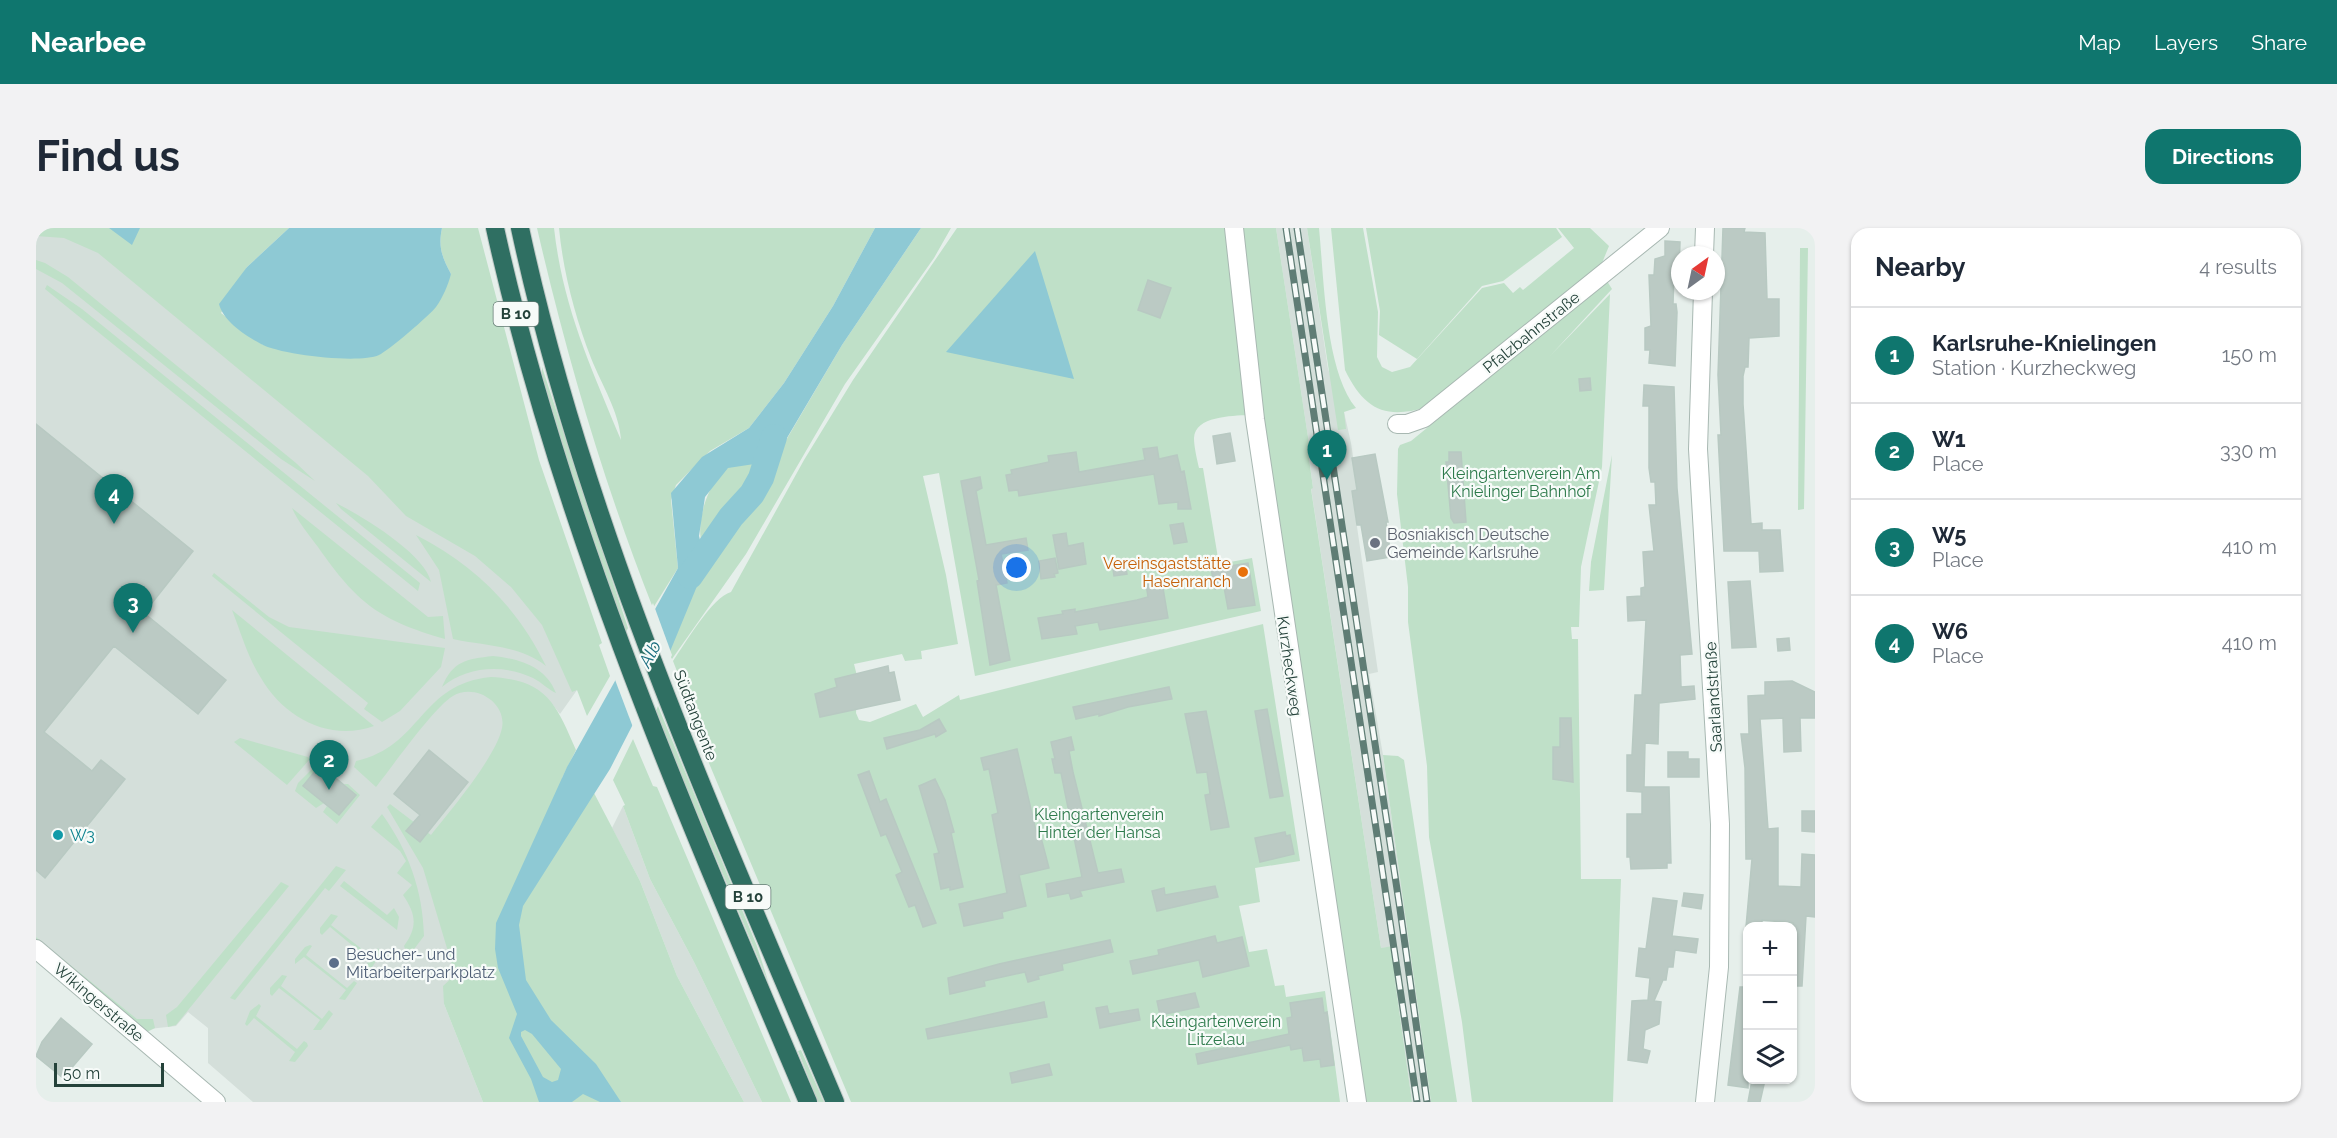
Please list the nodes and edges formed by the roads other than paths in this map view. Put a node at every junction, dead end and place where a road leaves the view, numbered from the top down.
1 (495, 228) edge
2 (520, 228) edge
3 (1234, 228) edge
4 (1660, 228) edge
5 (1705, 228) edge
6 (1704, 246) edge
7 (1703, 300) edge
8 (1397, 424) dead end
9 (36, 949) edge
10 (216, 1102) edge
11 (808, 1102) edge
12 (835, 1102) edge
13 (1357, 1102) edge
14 (1705, 1102) edge

1 - 11 highway, B 10
2 - 12 highway, Südtangente / B 10
3 - 13 street, Kurzheckweg
4 - 8 street, Pfalzbahnstraße
5 - 6 street
7 - 14 street, Saarlandstraße
9 - 10 street, Wikingerstraße

